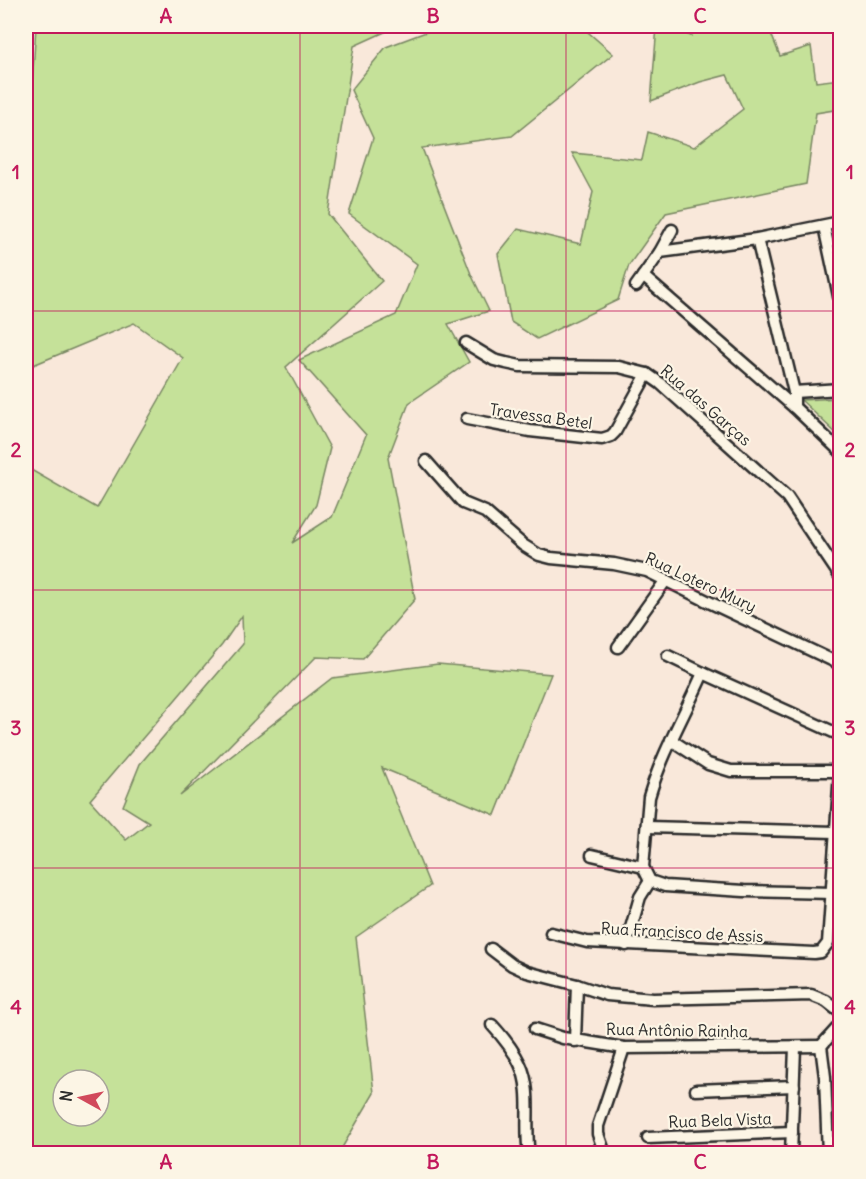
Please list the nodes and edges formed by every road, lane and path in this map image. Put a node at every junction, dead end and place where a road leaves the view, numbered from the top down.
1 (840, 222) edge
2 (824, 226) junction
3 (672, 230) dead end
4 (757, 239) junction
5 (660, 252) junction
6 (643, 276) junction
7 (636, 286) dead end
8 (840, 301) edge
9 (466, 343) dead end
10 (647, 374) junction
11 (840, 389) edge
12 (794, 392) junction
13 (794, 407) junction
14 (467, 418) dead end
15 (840, 451) edge
16 (426, 461) dead end
17 (840, 576) edge
18 (666, 580) junction
19 (618, 647) dead end
20 (668, 656) dead end
21 (840, 664) edge
22 (703, 673) junction
23 (840, 735) edge
24 (671, 740) junction
25 (840, 772) edge
26 (648, 827) junction
27 (835, 832) junction
28 (592, 855) dead end
29 (643, 867) junction
30 (650, 881) junction
31 (833, 893) junction
32 (550, 933) dead end
33 (626, 945) junction
34 (491, 949) dead end
35 (577, 985) junction
36 (840, 1012) edge
37 (492, 1025) dead end
38 (535, 1029) dead end
39 (839, 1029) edge
40 (575, 1041) junction
41 (821, 1046) junction
42 (795, 1047) junction
43 (624, 1048) junction
44 (794, 1086) junction
45 (696, 1090) dead end
46 (792, 1132) junction
47 (648, 1138) dead end
48 (529, 1154) edge
49 (605, 1154) edge
50 (792, 1154) edge
51 (828, 1154) edge

1 - 2 street
2 - 4 street
2 - 8 street
3 - 5 street
4 - 5 street
4 - 12 street
5 - 6 street
6 - 7 street
6 - 13 street
9 - 10 street, Rua das Garças
10 - 14 street, Travessa Betel
10 - 17 street, Rua das Garças
11 - 12 street
12 - 13 street
13 - 15 street
16 - 18 street, Rua Lotero Mury
18 - 19 street
18 - 21 street, Rua Lotero Mury
20 - 22 street
22 - 23 street
22 - 24 street
24 - 25 street
24 - 26 street
25 - 27 street
26 - 27 street
26 - 29 street
27 - 31 street
28 - 29 street
29 - 30 street
30 - 31 street
30 - 33 street
31 - 33 street, Rua Francisco de Assis
32 - 33 street, Rua Francisco de Assis
34 - 35 street
35 - 36 street
35 - 40 street
37 - 48 street
38 - 40 street, Rua Antônio Rainha
39 - 41 street
40 - 43 street, Rua Antônio Rainha
41 - 42 street, Rua Antônio Rainha
41 - 51 street
42 - 43 street, Rua Antônio Rainha
42 - 44 street
43 - 49 street
44 - 45 street
44 - 46 street
46 - 47 street, Rua Bela Vista
46 - 50 street

